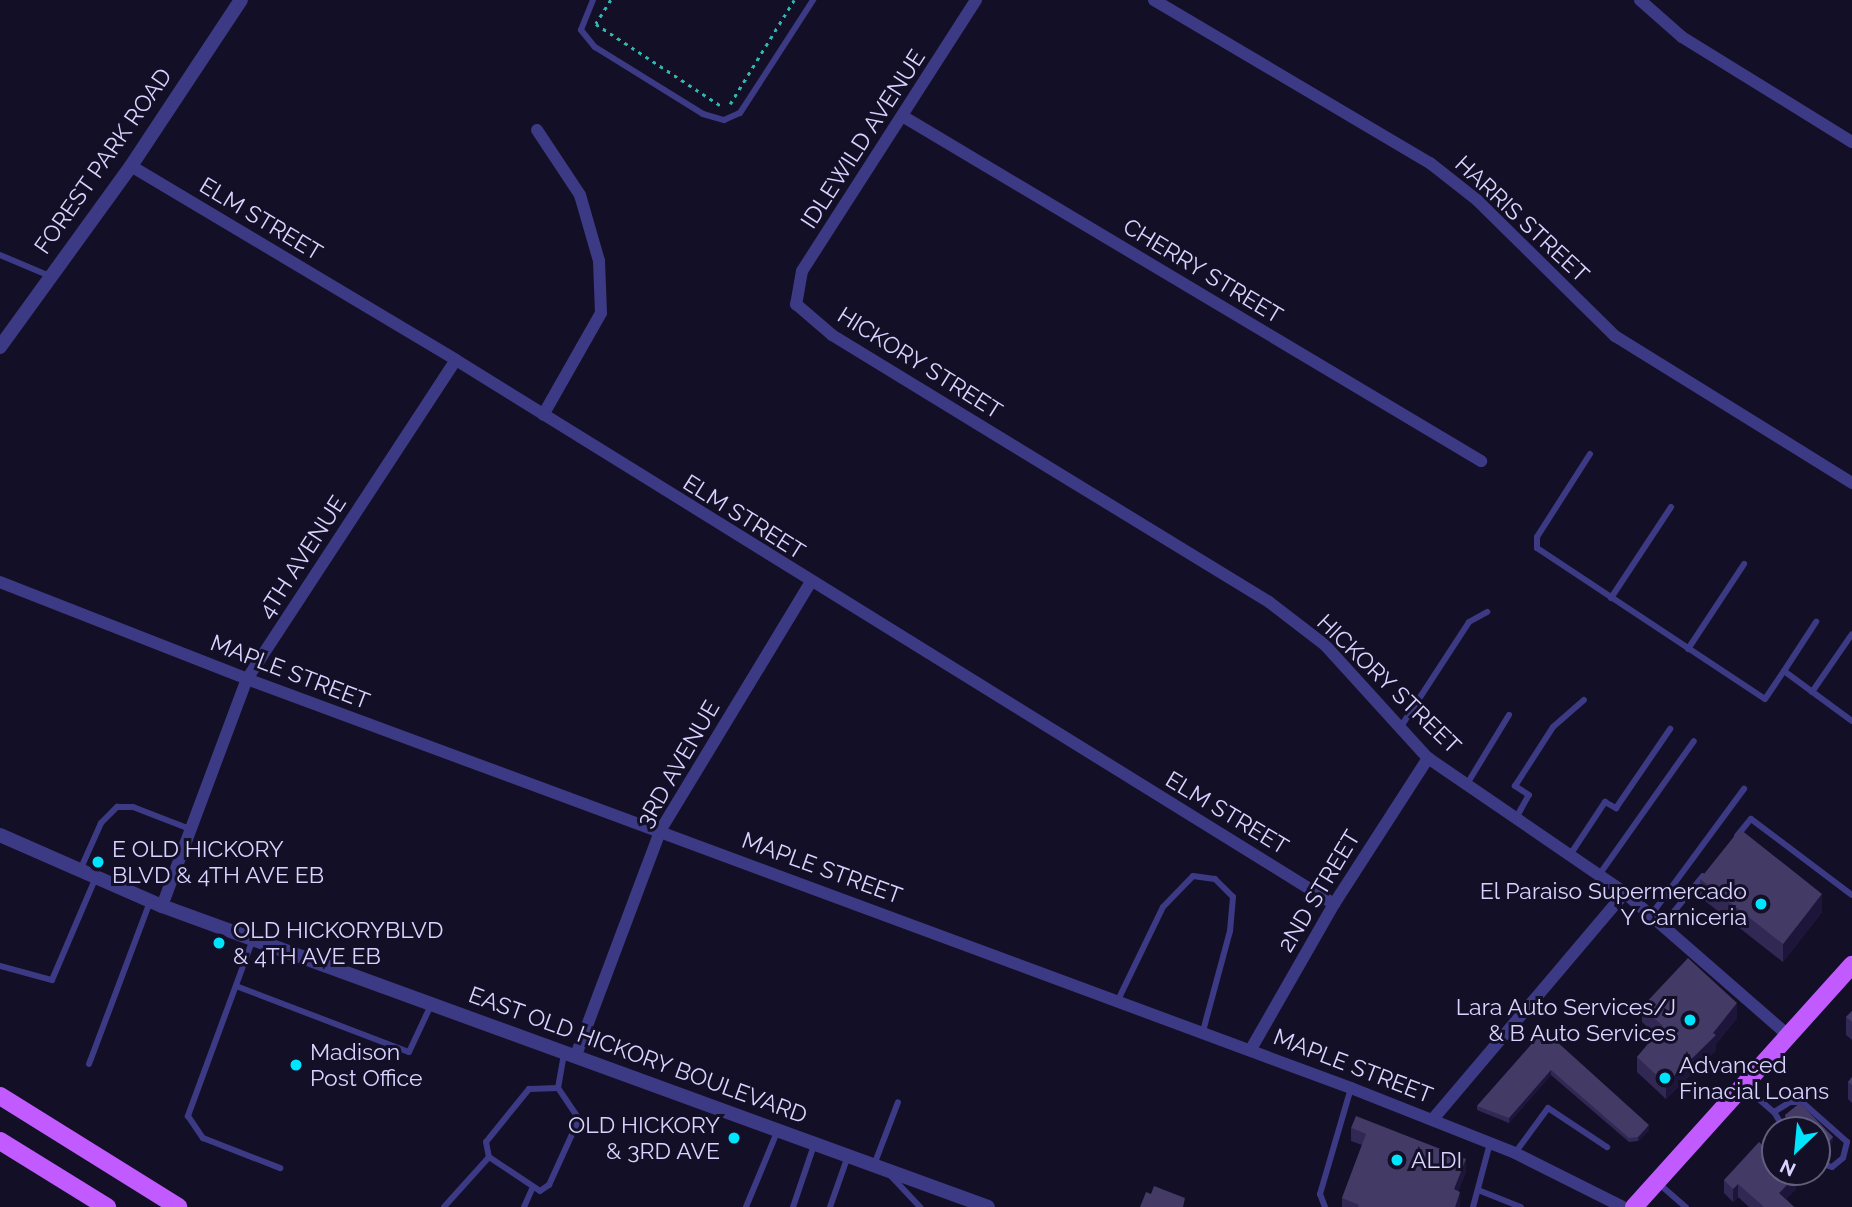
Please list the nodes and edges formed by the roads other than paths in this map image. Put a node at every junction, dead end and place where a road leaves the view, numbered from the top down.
1 (241, 0) edge
2 (593, 0) edge
3 (813, 0) edge
4 (976, 0) edge
5 (1154, 0) edge
6 (1640, 0) edge
7 (904, 117) junction
8 (537, 130) dead end
9 (1852, 142) edge
10 (131, 166) junction
11 (0, 255) edge
12 (50, 276) junction
13 (796, 304) joint
14 (0, 347) edge
15 (456, 360) junction
16 (543, 415) junction
17 (1590, 454) dead end
18 (1481, 461) dead end
19 (1852, 483) edge
20 (1671, 507) dead end
21 (1744, 564) dead end
22 (0, 582) edge
23 (810, 583) junction
24 (1611, 598) junction
25 (1487, 612) dead end
26 (1816, 622) dead end
27 (1852, 634) edge
28 (1688, 649) junction
29 (1783, 671) junction
30 (247, 679) junction
31 (1812, 692) junction
32 (1584, 700) dead end
33 (1509, 715) dead end
34 (1852, 722) edge
35 (1670, 729) dead end
36 (1399, 730) junction
37 (1694, 741) dead end
38 (1428, 758) junction
39 (1467, 784) junction
40 (1744, 789) dead end
41 (1516, 818) junction
42 (190, 829) junction
43 (660, 831) junction
44 (0, 835) edge
45 (1734, 840) edge
46 (1570, 855) junction
47 (80, 870) junction
48 (1708, 871) edge
49 (1599, 875) junction
50 (96, 877) junction
51 (1625, 893) junction
52 (1852, 895) edge
53 (156, 903) junction
54 (1334, 904) junction
55 (1651, 915) junction
56 (1664, 925) junction
57 (253, 939) junction
58 (0, 966) edge
59 (1849, 975) edge
60 (236, 986) junction
61 (1118, 1000) junction
62 (432, 1003) junction
63 (1203, 1031) junction
64 (1789, 1037) junction
65 (1251, 1049) junction
66 (570, 1053) junction
67 (89, 1064) dead end
68 (1744, 1086) junction
69 (558, 1088) junction
70 (1351, 1088) junction
71 (0, 1096) edge
72 (898, 1102) dead end
73 (1774, 1112) junction
74 (1776, 1116) edge
75 (1818, 1116) edge
76 (1433, 1119) junction
77 (1831, 1128) edge
78 (778, 1130) junction
79 (0, 1141) edge
80 (814, 1143) junction
81 (1490, 1143) junction
82 (1607, 1147) dead end
83 (1515, 1153) junction
84 (849, 1156) junction
85 (489, 1157) junction
86 (879, 1167) junction
87 (1831, 1167) edge
88 (280, 1168) dead end
89 (1657, 1183) junction
90 (533, 1187) junction
91 (1478, 1190) junction
92 (107, 1207) edge
93 (178, 1207) edge
94 (444, 1207) edge
95 (524, 1207) edge
96 (746, 1207) edge
97 (793, 1207) edge
98 (830, 1207) edge
99 (920, 1207) edge
100 (988, 1207) edge
101 (1325, 1207) edge
102 (1474, 1207) edge
103 (1521, 1207) edge
104 (1623, 1207) edge
105 (1634, 1207) edge
106 (1686, 1207) edge

1 - 10 street, FOREST PARK ROAD
2 - 3 lane
4 - 7 street, IDLEWILD AVENUE
5 - 19 street, HARRIS STREET
6 - 9 street
7 - 13 street, IDLEWILD AVENUE
7 - 18 street, CHERRY STREET
8 - 16 street
10 - 12 street, FOREST PARK ROAD
10 - 15 street, ELM STREET
11 - 12 lane
12 - 14 street, FOREST PARK ROAD
13 - 36 street, HICKORY STREET
15 - 16 street, ELM STREET
15 - 30 street, 4TH AVENUE
16 - 23 street, ELM STREET
17 - 24 lane
20 - 24 lane
21 - 28 lane
22 - 30 street, MAPLE STREET
23 - 43 street, 3RD AVENUE
23 - 54 street, ELM STREET
24 - 28 lane
25 - 36 lane
26 - 29 lane
27 - 31 lane
28 - 29 lane
29 - 31 lane
30 - 42 street, 4TH AVENUE
30 - 43 street, MAPLE STREET
31 - 34 lane
32 - 41 lane
33 - 39 lane
35 - 46 lane
36 - 38 street, HICKORY STREET
37 - 49 lane
38 - 39 street, HICKORY STREET
38 - 54 street, 2ND STREET
39 - 41 street, HICKORY STREET
40 - 55 lane
41 - 46 street, HICKORY STREET
42 - 47 lane
42 - 53 street, 4TH AVENUE
43 - 61 street, MAPLE STREET
43 - 66 street, 3RD AVENUE
44 - 47 street, EAST OLD HICKORY BOULEVARD
45 - 52 lane
46 - 49 street, HICKORY STREET
47 - 50 street, EAST OLD HICKORY BOULEVARD
48 - 56 lane
49 - 51 street, HICKORY STREET
50 - 53 street, EAST OLD HICKORY BOULEVARD
50 - 58 lane
51 - 55 street, HICKORY STREET
51 - 76 street
53 - 57 street, EAST OLD HICKORY BOULEVARD
53 - 67 lane
54 - 65 street, 2ND STREET
55 - 56 street, HICKORY STREET
56 - 64 street, HICKORY STREET
57 - 60 lane
57 - 62 street, EAST OLD HICKORY BOULEVARD
59 - 64 main road
60 - 62 lane
60 - 88 lane
61 - 63 street, MAPLE STREET
61 - 63 lane
62 - 66 street, EAST OLD HICKORY BOULEVARD
63 - 65 street, MAPLE STREET
64 - 68 main road
65 - 70 street, MAPLE STREET
66 - 69 lane
66 - 78 street, EAST OLD HICKORY BOULEVARD
68 - 73 lane
68 - 89 main road
69 - 85 lane
69 - 90 lane
70 - 76 street, MAPLE STREET
70 - 101 lane
71 - 93 main road
72 - 86 lane
73 - 74 lane
73 - 75 lane
76 - 81 street, MAPLE STREET
77 - 87 lane
78 - 80 street, EAST OLD HICKORY BOULEVARD
78 - 96 lane
79 - 92 main road
80 - 84 street, EAST OLD HICKORY BOULEVARD
80 - 97 lane
81 - 83 street, MAPLE STREET
81 - 91 lane
82 - 83 lane
83 - 104 street, MAPLE STREET
84 - 86 street, EAST OLD HICKORY BOULEVARD
84 - 98 lane
85 - 90 lane
85 - 94 lane
86 - 99 lane
86 - 100 street, EAST OLD HICKORY BOULEVARD
89 - 105 main road
89 - 106 lane
90 - 95 lane
91 - 102 lane
91 - 103 lane

